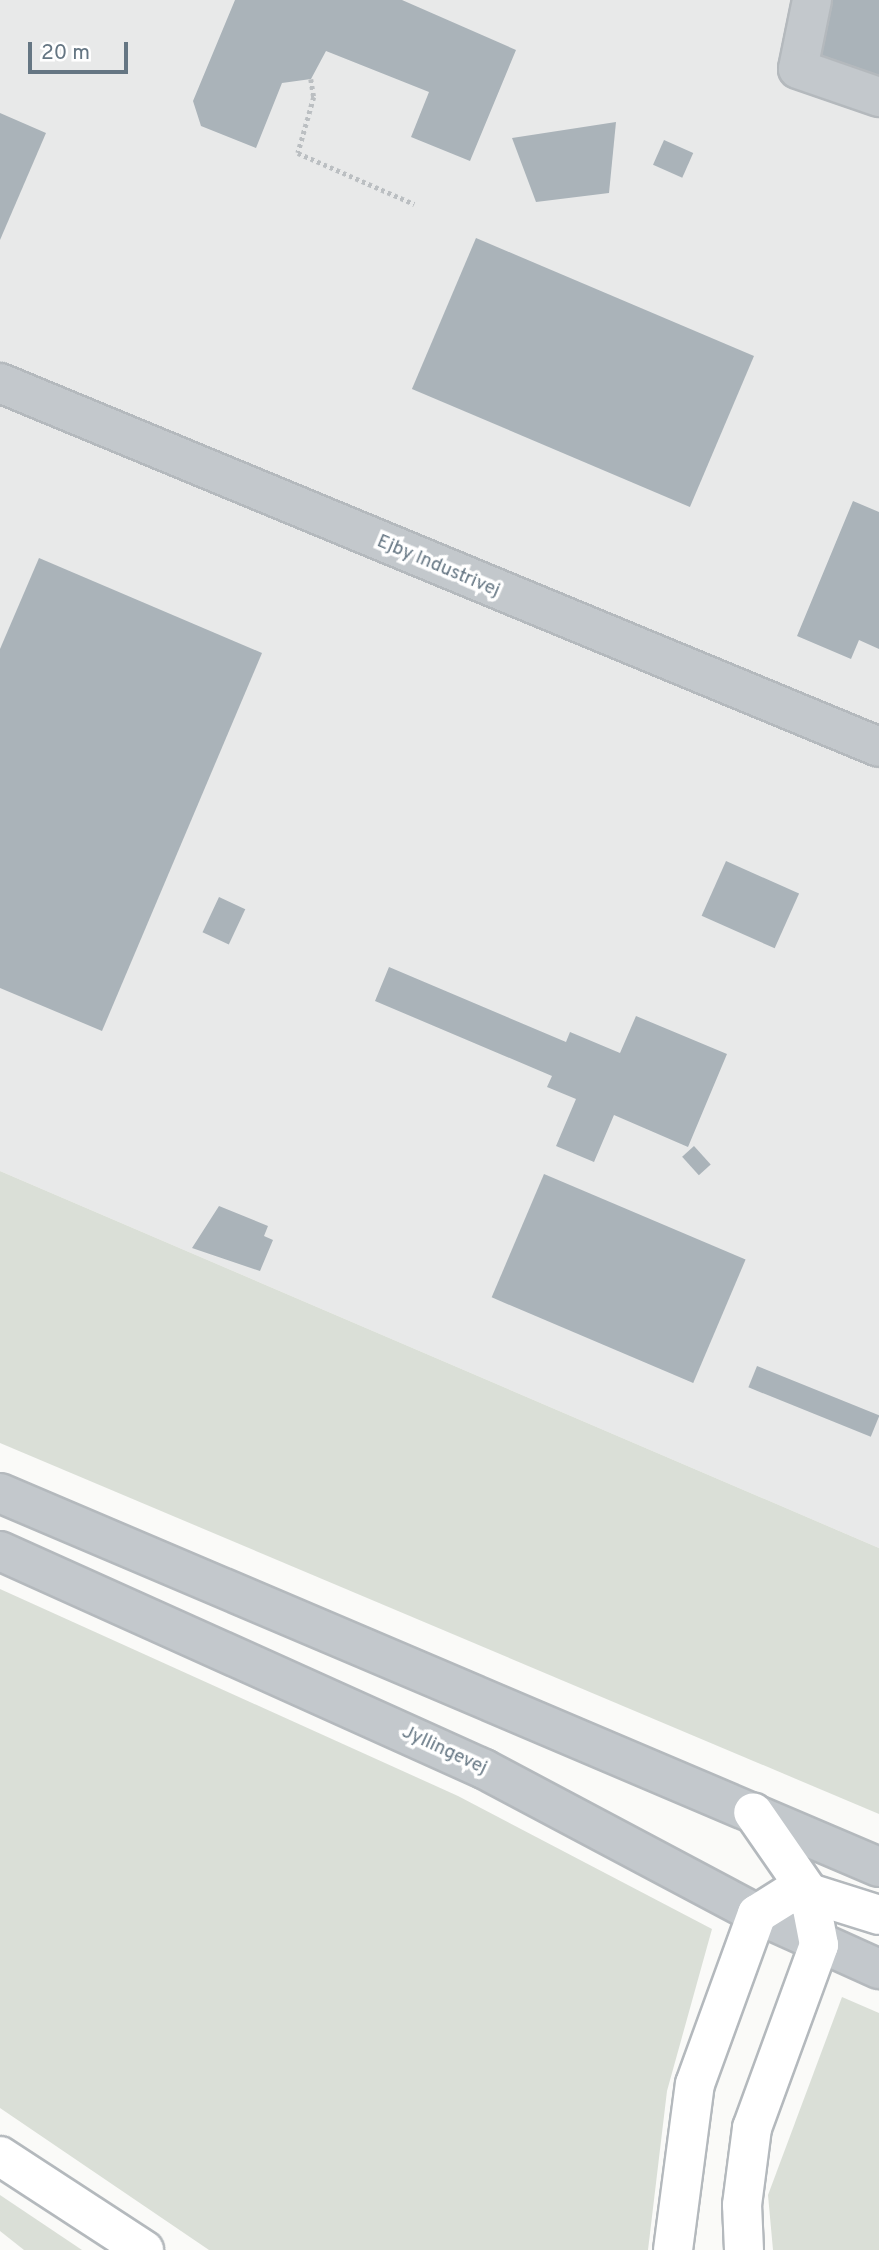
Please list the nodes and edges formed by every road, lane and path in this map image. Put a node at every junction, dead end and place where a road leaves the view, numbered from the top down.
1 (812, 0) edge
2 (312, 79) dead end
3 (879, 96) edge
4 (414, 204) dead end
5 (0, 383) edge
6 (879, 747) edge
7 (0, 1493) edge
8 (0, 1551) edge
9 (753, 1812) junction
10 (879, 1867) edge
11 (809, 1894) junction
12 (757, 1914) junction
13 (879, 1915) edge
14 (819, 1944) junction
15 (879, 1969) edge
16 (0, 2157) edge
17 (144, 2250) edge
18 (673, 2250) edge
19 (744, 2250) edge

1 - 3 street
2 - 4 path
5 - 6 street, Ejby Industrivej
7 - 9 street
8 - 12 street, Jyllingevej
9 - 10 street
9 - 11 highway
11 - 12 highway
11 - 13 highway
11 - 14 highway
12 - 14 street, Jyllingevej
12 - 18 highway
14 - 15 street, Jyllingevej
14 - 19 highway
16 - 17 highway

